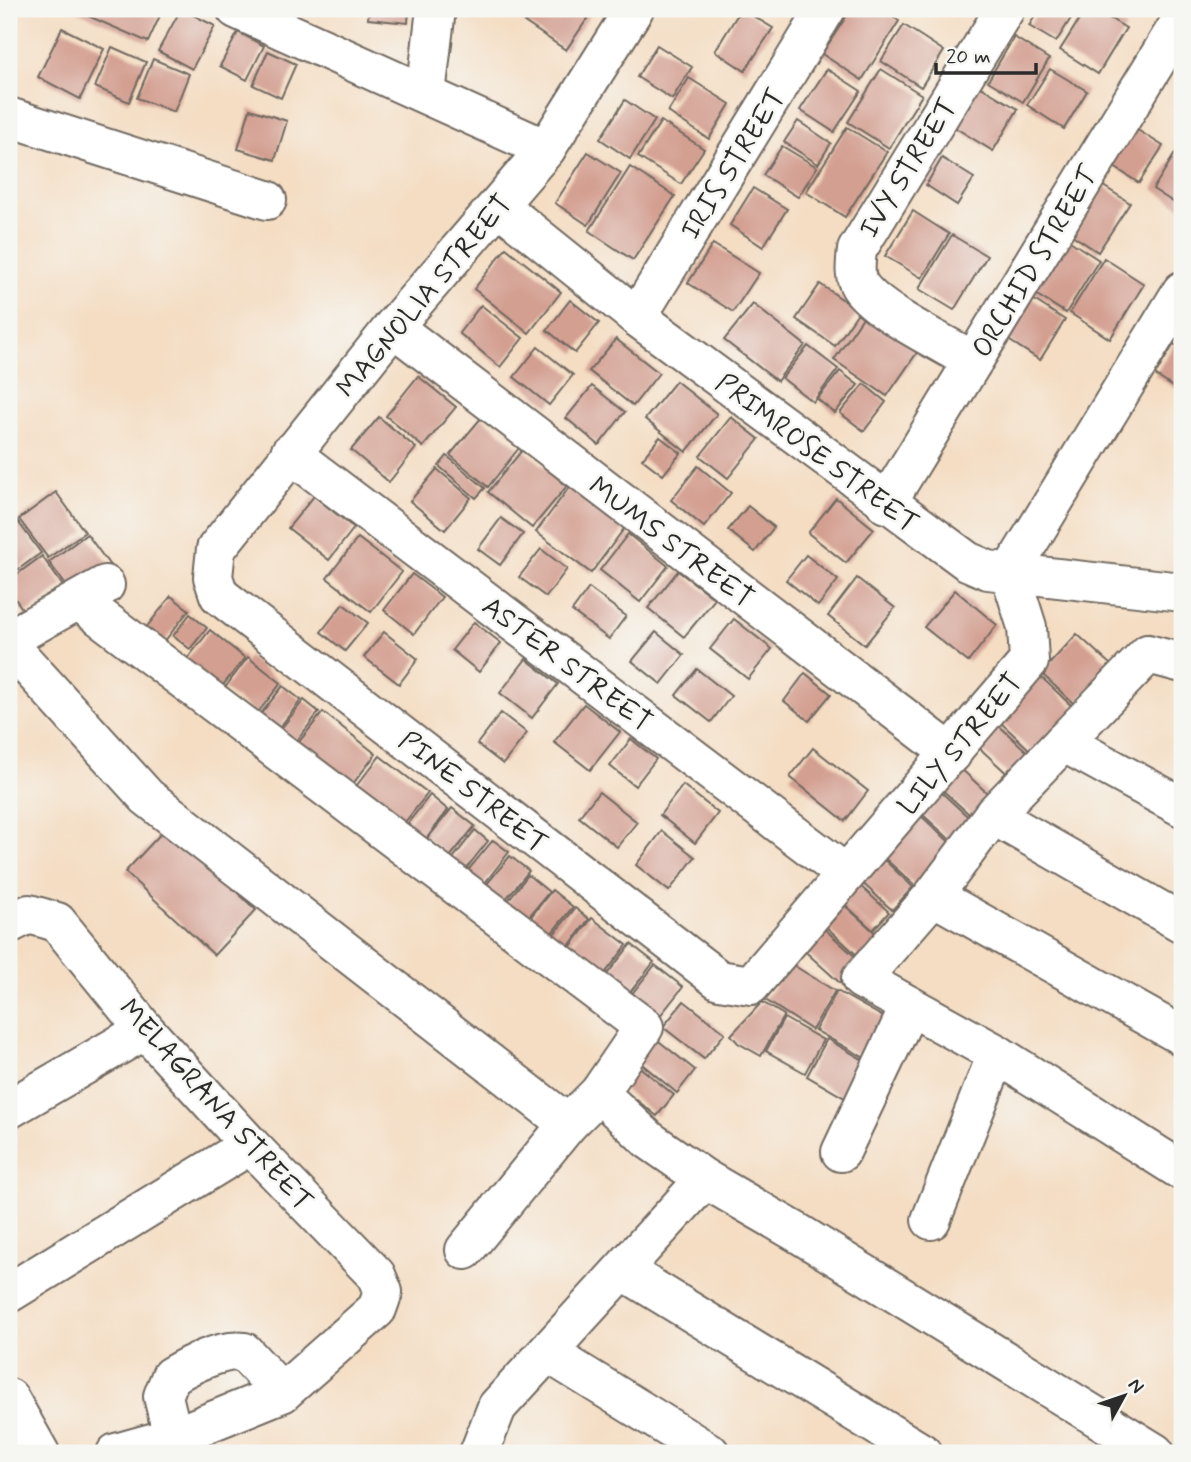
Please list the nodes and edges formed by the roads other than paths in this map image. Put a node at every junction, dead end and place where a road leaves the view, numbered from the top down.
1 (236, 9) edge
2 (436, 9) edge
3 (634, 9) edge
4 (826, 9) edge
5 (1005, 9) edge
6 (1182, 19) edge
7 (426, 94) junction
8 (9, 117) edge
9 (546, 149) junction
10 (267, 200) dead end
11 (499, 206) junction
12 (1182, 291) edge
13 (637, 317) junction
14 (393, 327) junction
15 (973, 361) junction
16 (290, 453) junction
17 (886, 504) junction
18 (1010, 573) junction
19 (213, 576) joint
20 (1182, 592) edge
21 (9, 642) edge
22 (1182, 663) edge
23 (1063, 742) junction
24 (952, 754) junction
25 (1182, 807) edge
26 (993, 815) junction
27 (846, 874) junction
28 (933, 896) junction
29 (1182, 923) edge
30 (9, 924) edge
31 (751, 985) joint
32 (910, 1006) junction
33 (145, 1030) junction
34 (1182, 1035) edge
35 (997, 1054) junction
36 (599, 1093) junction
37 (9, 1109) edge
38 (568, 1124) junction
39 (250, 1146) junction
40 (841, 1152) dead end
41 (1182, 1171) edge
42 (705, 1179) junction
43 (931, 1220) dead end
44 (465, 1250) dead end
45 (624, 1271) junction
46 (9, 1293) edge
47 (548, 1353) junction
48 (282, 1393) junction
49 (9, 1398) edge
50 (173, 1437) junction
51 (481, 1452) edge
52 (40, 1453) edge
53 (116, 1453) edge
54 (710, 1453) edge
55 (922, 1453) edge
56 (1155, 1453) edge

1 - 7 street
2 - 7 street
3 - 9 street, MAGNOLIA STREET
4 - 13 street, IRIS STREET
5 - 15 street, IVY STREET
6 - 15 street, ORCHID STREET
7 - 9 street
8 - 10 street
9 - 11 street, MAGNOLIA STREET
11 - 13 street, PRIMROSE STREET
11 - 14 street, MAGNOLIA STREET
12 - 18 street
13 - 17 street, PRIMROSE STREET
14 - 16 street, MAGNOLIA STREET
14 - 24 street, MUMS STREET
15 - 17 street, ORCHID STREET
16 - 19 street, MAGNOLIA STREET
16 - 27 street, ASTER STREET
17 - 18 street, PRIMROSE STREET
18 - 20 street, PRIMROSE STREET
18 - 24 street, LILY STREET
19 - 31 street, PINE STREET
21 - 36 street
21 - 38 street
22 - 23 street
23 - 25 street
23 - 26 street
24 - 27 street, LILY STREET
26 - 28 street
26 - 29 street
27 - 31 street, LILY STREET
28 - 32 street
28 - 34 street
30 - 33 street, MELAGRANA STREET
32 - 35 street
32 - 40 street
33 - 37 street
33 - 39 street, MELAGRANA STREET
35 - 41 street
35 - 43 street
36 - 38 street
36 - 42 street
38 - 44 street
39 - 46 street
39 - 48 street, MELAGRANA STREET
42 - 45 street
42 - 56 street
45 - 47 street
45 - 55 street
47 - 51 street
47 - 54 street
48 - 50 street
48 - 50 street
49 - 52 street
50 - 53 street

